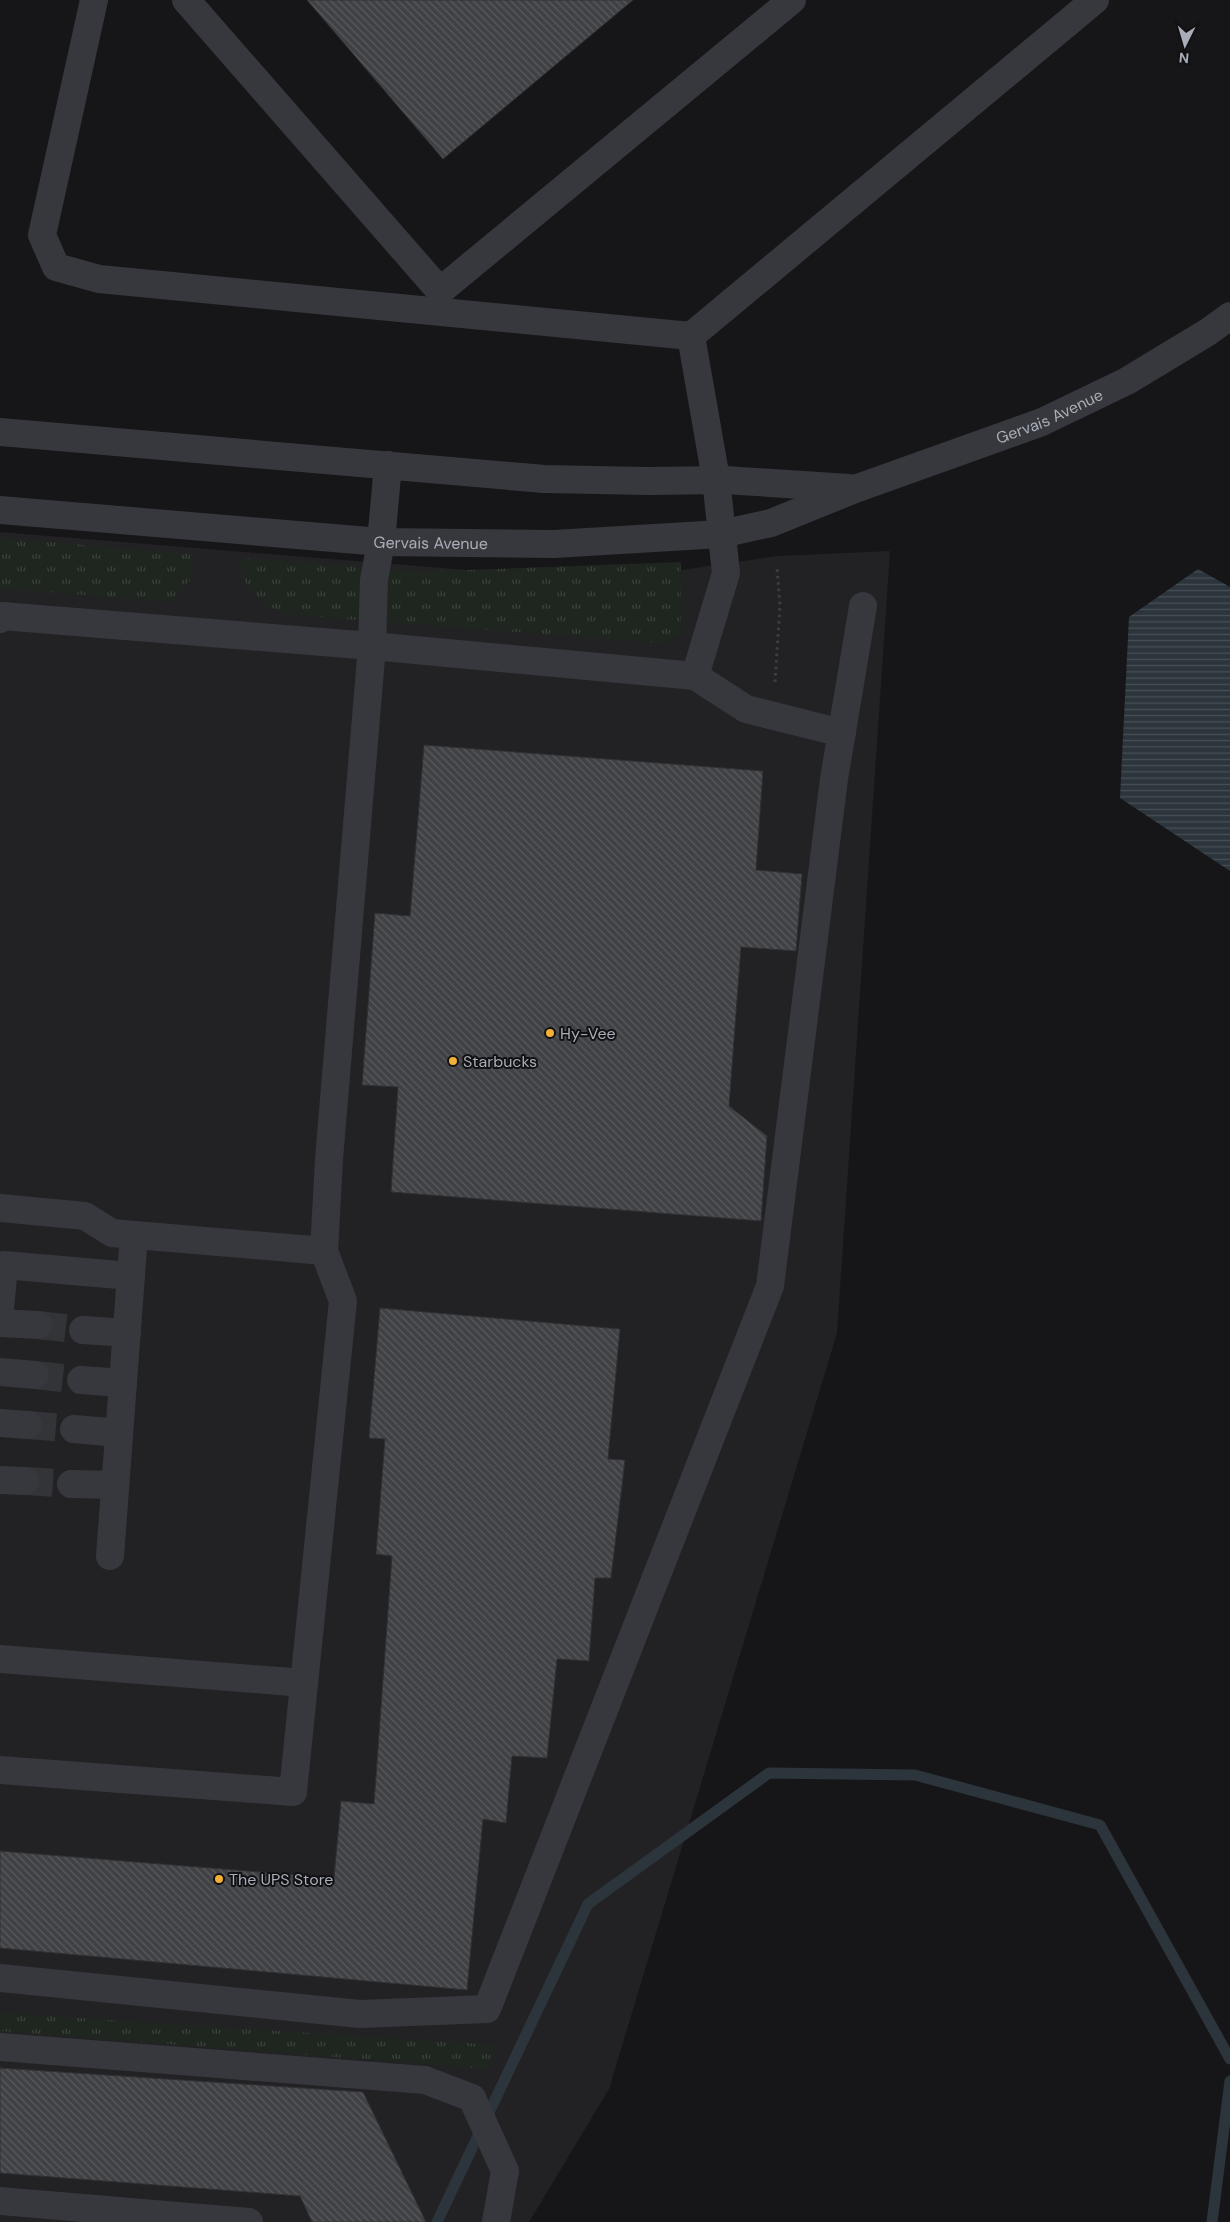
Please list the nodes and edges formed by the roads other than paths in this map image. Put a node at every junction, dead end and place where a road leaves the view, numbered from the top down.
1 (94, 0) edge
2 (186, 0) edge
3 (792, 0) edge
4 (1095, 0) edge
5 (1230, 316) edge
6 (691, 336) junction
7 (0, 432) edge
8 (388, 465) junction
9 (716, 479) junction
10 (855, 488) junction
11 (0, 510) edge
12 (720, 534) junction
13 (381, 542) junction
14 (863, 606) dead end
15 (0, 619) edge
16 (372, 646) junction
17 (694, 676) junction
18 (842, 732) junction
19 (0, 1208) edge
20 (134, 1235) junction
21 (324, 1251) junction
22 (131, 1276) junction
23 (0, 1309) edge
24 (0, 1323) edge
25 (38, 1325) tunnel mouth
26 (83, 1330) tunnel mouth
27 (127, 1333) junction
28 (0, 1372) edge
29 (35, 1375) tunnel mouth
30 (81, 1380) tunnel mouth
31 (123, 1383) junction
32 (0, 1423) edge
33 (28, 1425) tunnel mouth
34 (74, 1429) tunnel mouth
35 (119, 1433) junction
36 (71, 1484) tunnel mouth
37 (115, 1485) junction
38 (110, 1556) dead end
39 (0, 1659) edge
40 (304, 1683) junction
41 (0, 1770) edge
42 (0, 1978) edge
43 (0, 2047) edge
44 (0, 2200) edge
45 (249, 2222) edge
46 (496, 2222) edge

1 - 6 street
2 - 3 street
4 - 6 street
5 - 10 street, Gervais Avenue
6 - 9 street
7 - 8 street, Gervais Avenue
8 - 9 street, Gervais Avenue
8 - 13 street
9 - 10 street, Gervais Avenue
9 - 12 street
10 - 12 street, Gervais Avenue
11 - 13 street, Gervais Avenue
12 - 13 street, Gervais Avenue
12 - 17 street
13 - 16 street
14 - 18 street
15 - 16 street
16 - 17 street
16 - 21 street
17 - 18 street
18 - 42 street
19 - 20 street
20 - 21 street
20 - 22 street
21 - 40 street
22 - 23 street
22 - 27 street
24 - 25 street
26 - 27 street
27 - 31 street
28 - 29 street
30 - 31 street
31 - 35 street
32 - 33 street
34 - 35 street
35 - 37 street
36 - 37 street
37 - 38 street
39 - 40 street
40 - 41 street
43 - 46 street
44 - 45 street

